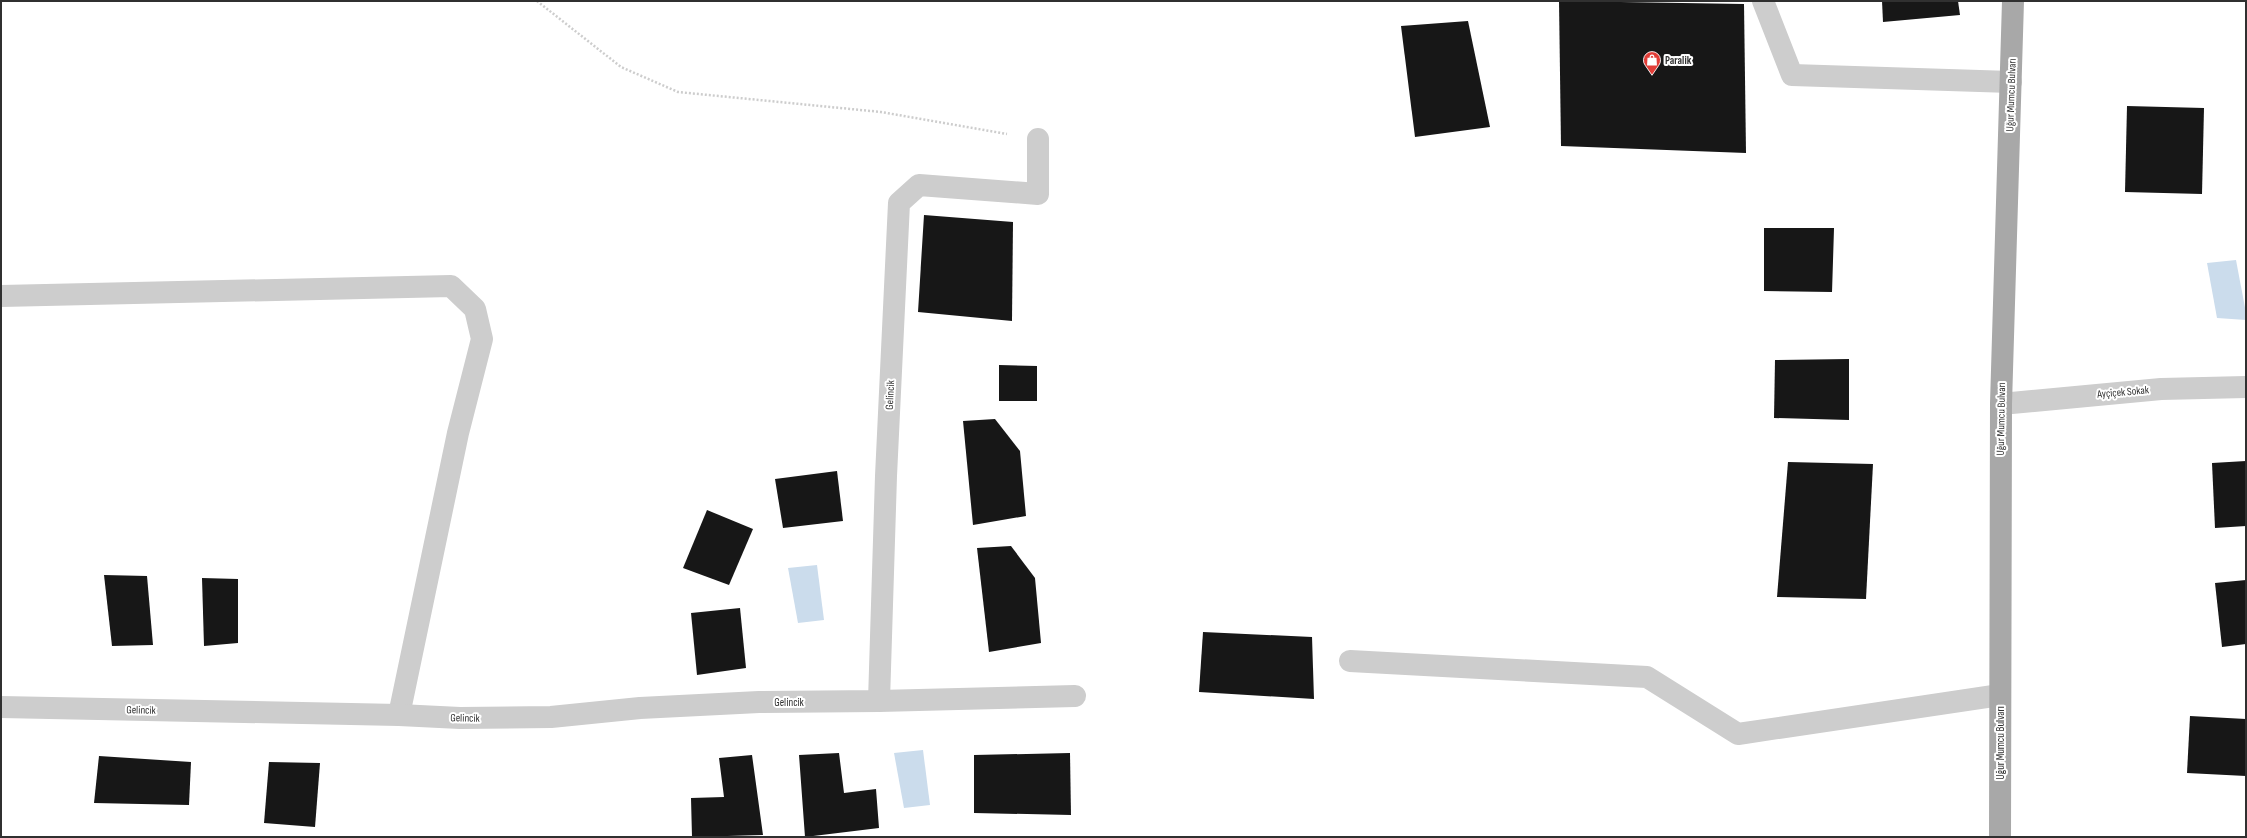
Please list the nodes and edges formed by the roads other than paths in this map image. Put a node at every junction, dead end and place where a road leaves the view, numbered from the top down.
1 (1763, 1) edge
2 (2013, 1) edge
3 (2011, 82) junction
4 (1038, 140) road end
5 (1, 296) edge
6 (2246, 387) edge
7 (2001, 404) junction
8 (1350, 661) dead end
9 (2000, 695) junction
10 (1075, 696) dead end
11 (879, 701) junction
12 (1, 707) edge
13 (399, 715) junction
14 (2000, 837) edge

1 - 3 street
2 - 3 main road, Uğur Mumcu Bulvarı
3 - 7 main road, Uğur Mumcu Bulvarı
4 - 11 street, Gelincik
5 - 13 street
6 - 7 street, Ayçiçek Sokak
7 - 9 main road, Uğur Mumcu Bulvarı
8 - 9 street
9 - 14 main road, Uğur Mumcu Bulvarı
10 - 11 street
11 - 13 street, Gelincik
12 - 13 street, Gelincik

